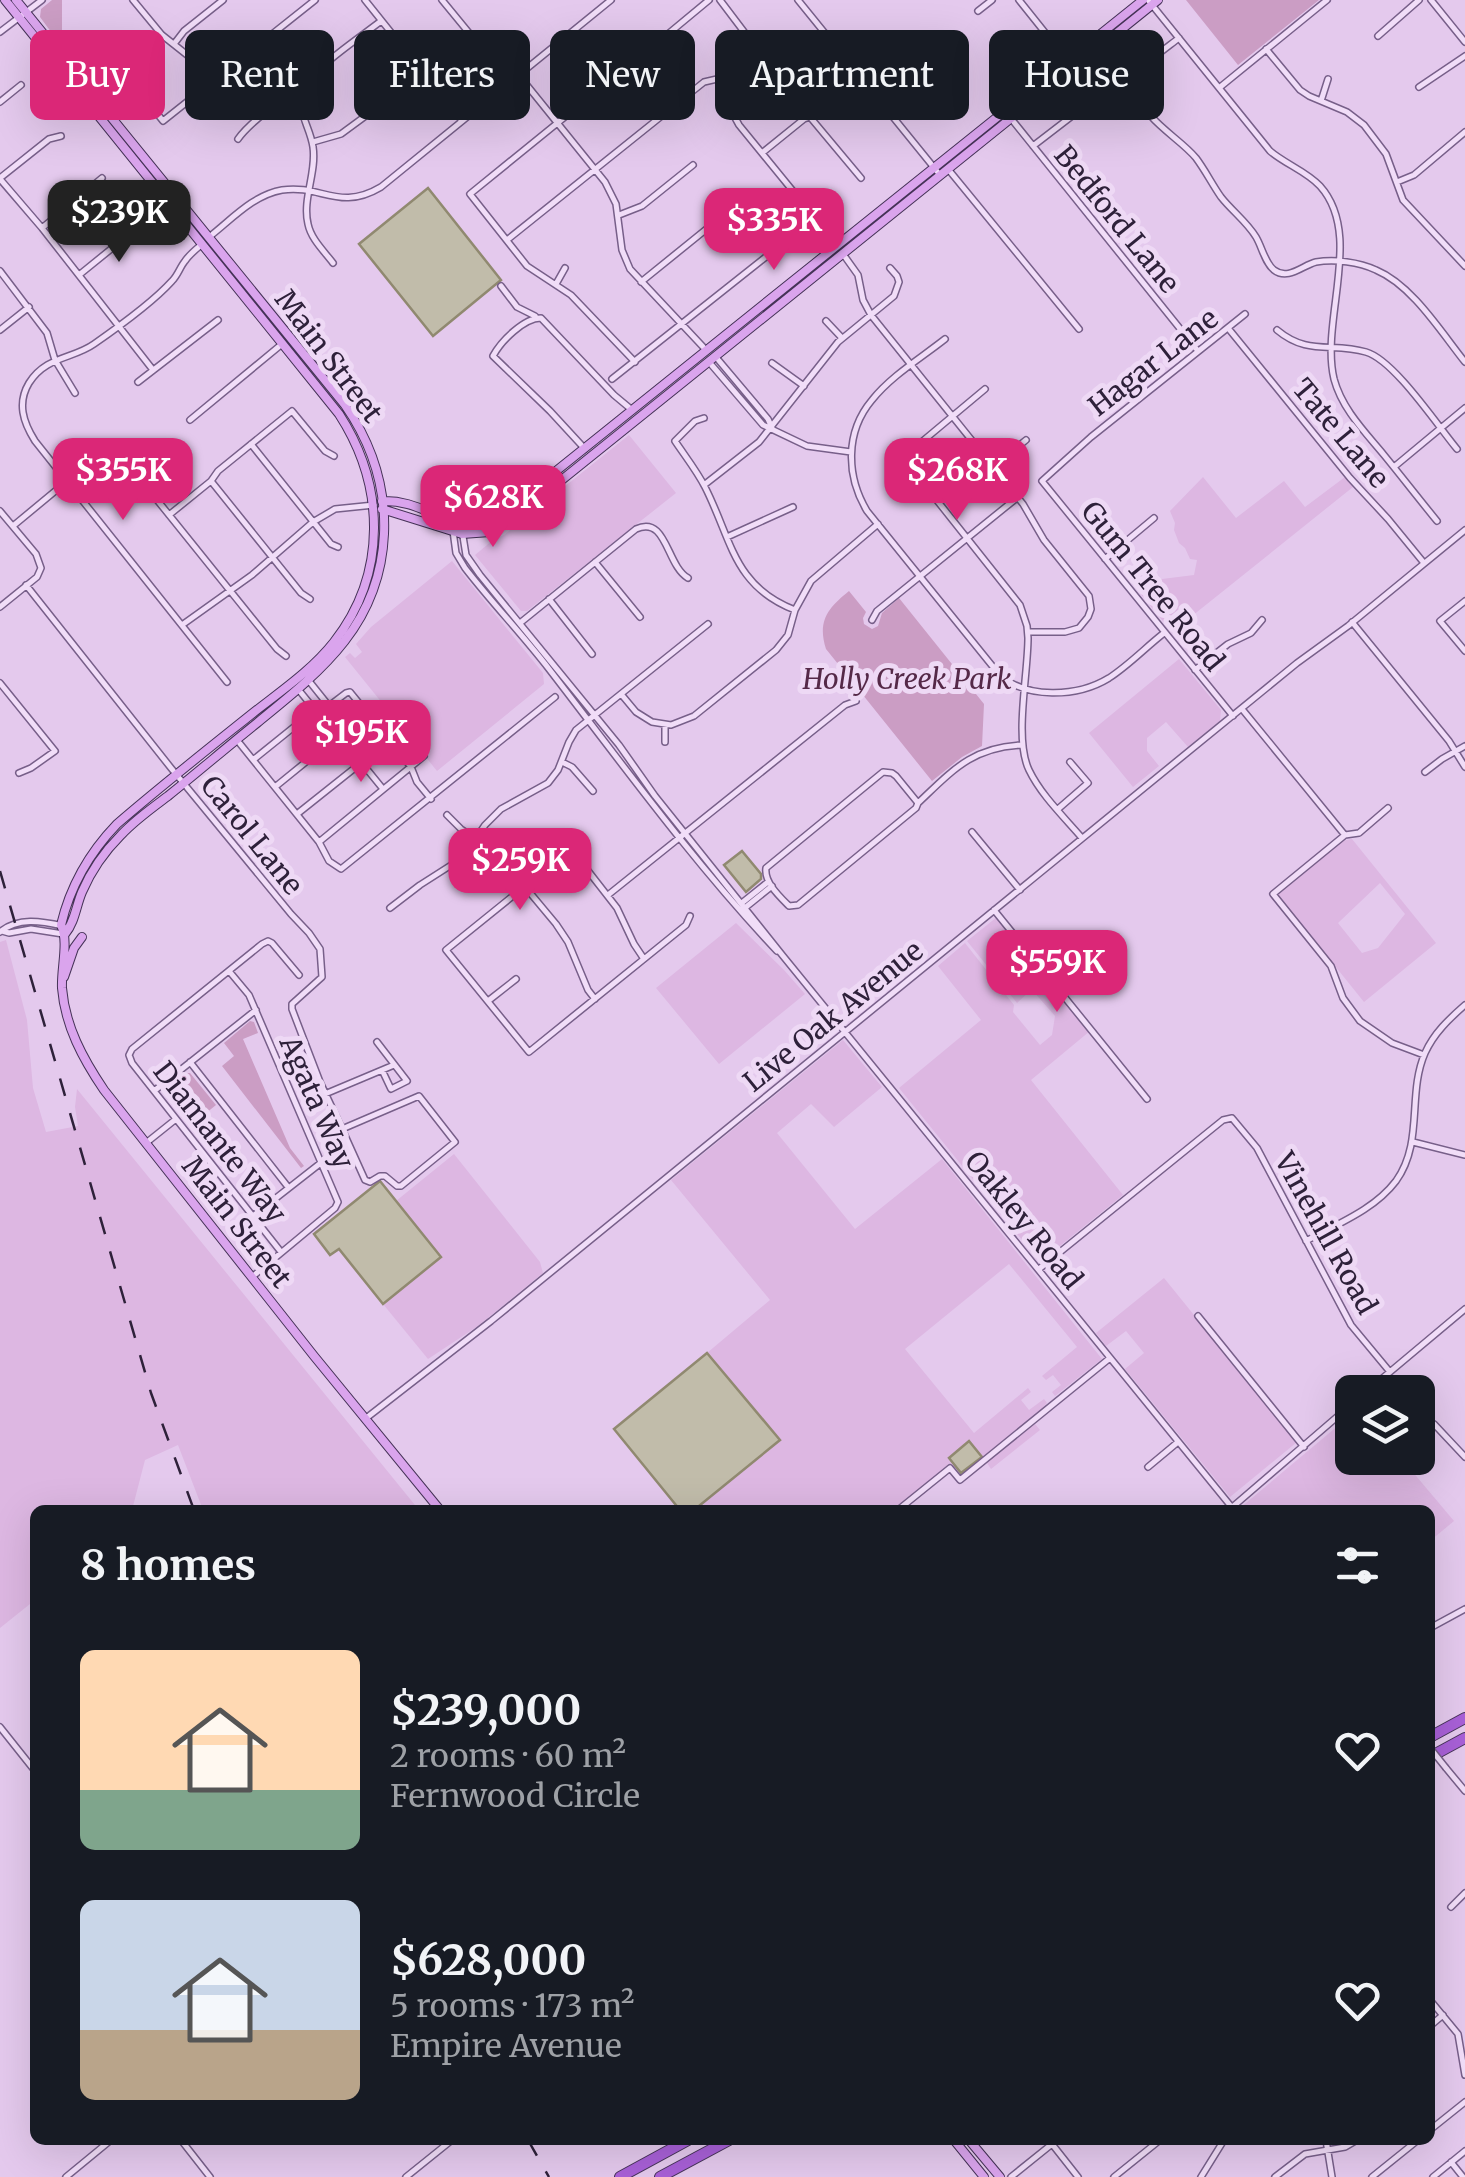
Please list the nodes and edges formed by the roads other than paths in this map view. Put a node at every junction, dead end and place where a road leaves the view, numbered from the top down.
1 (5, 0) edge
2 (16, 0) edge
3 (42, 0) edge
4 (134, 0) edge
5 (222, 0) edge
6 (315, 0) edge
7 (364, 0) edge
8 (442, 0) edge
9 (611, 0) edge
10 (709, 0) edge
11 (720, 0) edge
12 (798, 0) edge
13 (992, 0) edge
14 (1018, 0) edge
15 (1327, 0) edge
16 (1419, 0) edge
17 (1430, 0) edge
18 (1151, 1) edge
19 (978, 11) dead end
20 (23, 16) junction
21 (381, 21) junction
22 (277, 30) edge
23 (466, 30) edge
24 (673, 30) edge
25 (743, 30) edge
26 (822, 30) edge
27 (1043, 30) edge
28 (1114, 30) edge
29 (0, 32) edge
30 (1378, 36) dead end
31 (1179, 38) junction
32 (1465, 42) edge
33 (174, 44) junction
34 (1266, 49) junction
35 (1164, 50) edge
36 (185, 53) edge
37 (1465, 56) edge
38 (334, 60) edge
39 (530, 68) edge
40 (715, 79) edge
41 (1328, 80) dead end
42 (21, 85) dead end
43 (1419, 87) dead end
44 (530, 88) edge
45 (1219, 88) junction
46 (1321, 101) junction
47 (0, 102) edge
48 (185, 104) edge
49 (161, 120) edge
50 (258, 120) edge
51 (304, 120) edge
52 (359, 120) edge
53 (562, 120) edge
54 (735, 120) edge
55 (896, 120) edge
56 (1001, 120) edge
57 (1011, 120) edge
58 (1067, 120) edge
59 (1156, 120) edge
60 (462, 121) joint
61 (558, 123) junction
62 (1465, 132) edge
63 (60, 136) dead end
64 (238, 140) dead end
65 (313, 142) junction
66 (1032, 146) junction
67 (762, 153) junction
68 (694, 165) dead end
69 (941, 168) junction
70 (595, 169) junction
71 (0, 178) edge
72 (102, 178) dead end
73 (861, 178) dead end
74 (1397, 182) junction
75 (309, 192) junction
76 (730, 210) dead end
77 (619, 216) junction
78 (42, 228) junction
79 (137, 228) dead end
80 (507, 240) junction
81 (205, 241) junction
82 (840, 250) junction
83 (767, 256) dead end
84 (1338, 262) junction
85 (333, 263) dead end
86 (1465, 266) edge
87 (565, 268) dead end
88 (890, 268) dead end
89 (0, 271) edge
90 (78, 274) junction
91 (641, 282) junction
92 (556, 284) junction
93 (501, 286) dead end
94 (29, 307) junction
95 (871, 314) junction
96 (1246, 314) dead end
97 (536, 316) junction
98 (218, 320) dead end
99 (826, 320) dead end
100 (682, 324) junction
101 (119, 325) junction
102 (1228, 328) junction
103 (1079, 329) dead end
104 (0, 330) edge
105 (1276, 330) dead end
106 (842, 338) junction
107 (945, 338) dead end
108 (282, 344) junction
109 (1332, 349) junction
110 (1198, 352) junction
111 (710, 356) junction
112 (55, 360) junction
113 (635, 362) junction
114 (1465, 362) edge
115 (772, 363) dead end
116 (912, 365) junction
117 (154, 370) junction
118 (612, 380) dead end
119 (138, 382) dead end
120 (804, 386) junction
121 (985, 390) dead end
122 (75, 393) dead end
123 (1465, 408) edge
124 (631, 412) junction
125 (953, 416) junction
126 (704, 418) dead end
127 (190, 420) dead end
128 (772, 428) junction
129 (1440, 429) junction
130 (612, 439) junction
131 (1026, 440) dead end
132 (250, 444) junction
133 (160, 446) dead end
134 (585, 450) junction
135 (1457, 450) dead end
136 (851, 452) junction
137 (334, 456) dead end
138 (993, 466) junction
139 (1394, 467) junction
140 (132, 470) junction
141 (211, 481) junction
142 (1042, 481) joint
143 (67, 482) junction
144 (704, 485) junction
145 (1018, 497) junction
146 (374, 504) junction
147 (384, 505) junction
148 (792, 507) dead end
149 (0, 511) edge
150 (169, 515) junction
151 (406, 516) junction
152 (1154, 518) dead end
153 (1437, 521) dead end
154 (313, 522) junction
155 (878, 524) junction
156 (13, 526) junction
157 (457, 529) junction
158 (1465, 530) edge
159 (384, 537) junction
160 (727, 537) junction
161 (967, 538) junction
162 (338, 547) dead end
163 (271, 556) junction
164 (1104, 559) junction
165 (596, 562) junction
166 (1424, 564) junction
167 (920, 576) junction
168 (688, 578) dead end
169 (26, 585) junction
170 (229, 590) junction
171 (310, 598) dead end
172 (548, 600) junction
173 (1465, 600) edge
174 (0, 607) edge
175 (795, 610) junction
176 (640, 617) dead end
177 (872, 620) dead end
178 (1262, 620) dead end
179 (1352, 622) junction
180 (520, 623) junction
181 (708, 624) dead end
182 (182, 625) junction
183 (1028, 632) junction
184 (1164, 632) junction
185 (1465, 651) edge
186 (592, 654) dead end
187 (286, 656) dead end
188 (1195, 670) junction
189 (302, 678) junction
190 (226, 682) dead end
191 (0, 683) edge
192 (298, 690) junction
193 (1026, 690) junction
194 (621, 694) junction
195 (555, 698) dead end
196 (856, 701) dead end
197 (329, 706) junction
198 (1242, 709) junction
199 (314, 710) junction
200 (594, 715) junction
201 (1232, 716) junction
202 (588, 721) junction
203 (665, 725) junction
204 (236, 740) junction
205 (664, 742) dead end
206 (1022, 745) junction
207 (1465, 746) edge
208 (1455, 752) junction
209 (424, 756) dead end
210 (253, 760) junction
211 (361, 762) junction
212 (562, 762) junction
213 (1070, 762) dead end
214 (411, 767) junction
215 (1465, 768) edge
216 (1426, 772) dead end
217 (19, 773) dead end
218 (176, 775) junction
219 (184, 783) junction
220 (275, 787) junction
221 (384, 789) junction
222 (592, 792) dead end
223 (430, 799) junction
224 (918, 803) junction
225 (1058, 808) junction
226 (1388, 808) dead end
227 (297, 814) junction
228 (448, 815) dead end
229 (685, 832) junction
230 (972, 832) dead end
231 (1345, 835) junction
232 (477, 838) junction
233 (678, 838) junction
234 (1082, 838) junction
235 (319, 842) junction
236 (770, 884) junction
237 (525, 886) junction
238 (1020, 890) junction
239 (608, 895) junction
240 (741, 907) junction
241 (390, 908) dead end
242 (994, 910) junction
243 (690, 916) dead end
244 (66, 929) junction
245 (1, 932) edge
246 (82, 937) dead end
247 (644, 958) junction
248 (230, 971) junction
249 (299, 975) dead end
250 (516, 979) dead end
251 (62, 981) junction
252 (595, 999) junction
253 (488, 1001) junction
254 (1465, 1005) edge
255 (256, 1010) junction
256 (845, 1032) junction
257 (377, 1042) dead end
258 (1424, 1055) junction
259 (190, 1062) junction
260 (394, 1064) junction
261 (382, 1070) junction
262 (154, 1091) junction
263 (326, 1094) junction
264 (1147, 1099) dead end
265 (176, 1119) junction
266 (342, 1129) junction
267 (1413, 1142) junction
268 (146, 1143) junction
269 (1465, 1155) edge
270 (322, 1162) junction
271 (288, 1186) junction
272 (253, 1216) junction
273 (1306, 1240) junction
274 (282, 1252) junction
275 (1038, 1270) junction
276 (252, 1277) junction
277 (1465, 1309) edge
278 (1198, 1316) dead end
279 (1110, 1358) junction
280 (1390, 1372) junction
281 (1386, 1375) edge
282 (365, 1419) junction
283 (1335, 1419) edge
284 (1435, 1425) edge
285 (1178, 1442) junction
286 (1304, 1446) junction
287 (1465, 1457) edge
288 (1148, 1467) dead end
289 (436, 1505) edge
290 (904, 1505) edge
291 (1229, 1505) edge
292 (1237, 1505) edge
293 (1465, 1609) edge
294 (1435, 1625) edge
295 (1465, 1718) edge
296 (0, 1728) edge
297 (1435, 1734) edge
298 (1465, 1739) edge
299 (1435, 1754) edge
300 (1435, 1755) edge
301 (30, 1764) edge
302 (1465, 1790) edge
303 (1465, 1894) edge
304 (1451, 1907) dead end
305 (1435, 2006) edge
306 (1443, 2015) junction
307 (1435, 2022) edge
308 (1465, 2075) edge
309 (1465, 2102) edge
310 (1435, 2126) edge
311 (105, 2145) edge
312 (184, 2145) edge
313 (446, 2145) edge
314 (679, 2145) edge
315 (720, 2145) edge
316 (958, 2145) edge
317 (973, 2145) edge
318 (1050, 2145) edge
319 (1056, 2145) edge
320 (1150, 2145) edge
321 (1221, 2145) edge
322 (1327, 2145) edge
323 (1348, 2145) edge
324 (1412, 2145) edge
325 (1328, 2150) junction
326 (1465, 2151) edge
327 (1451, 2162) junction
328 (66, 2177) edge
329 (210, 2177) edge
330 (406, 2177) edge
331 (620, 2177) edge
332 (660, 2177) edge
333 (984, 2177) edge
334 (1000, 2177) edge
335 (1011, 2177) edge
336 (1078, 2177) edge
337 (1114, 2177) edge
338 (1201, 2177) edge
339 (1275, 2177) edge
340 (1332, 2177) edge
341 (1372, 2177) edge
342 (1433, 2177) edge
343 (1463, 2177) edge

1 - 20 main road, Main Street
2 - 20 main road, Main Street
3 - 20 street
4 - 33 street
5 - 33 street
6 - 22 street
7 - 21 street
8 - 23 street
9 - 39 street
10 - 24 street
11 - 25 street
12 - 26 street
13 - 19 street
14 - 27 street
15 - 34 street
16 - 30 street
17 - 32 street
18 - 28 main road
18 - 31 street
20 - 29 street
20 - 81 main road, Main Street
21 - 38 street
21 - 60 street
31 - 35 street
31 - 45 street
33 - 36 street
34 - 45 street
34 - 46 street
37 - 43 street
40 - 70 street
41 - 46 street
42 - 47 street
44 - 61 street
45 - 84 street
46 - 74 street
48 - 49 street
50 - 64 street
51 - 65 street
52 - 65 street
53 - 61 street
54 - 67 street
55 - 69 street
56 - 69 main road
57 - 66 street, Bedford Lane
58 - 66 street
59 - 84 street
60 - 75 street
61 - 70 street
61 - 80 street
62 - 74 street
63 - 71 street
65 - 75 street
66 - 110 street, Bedford Lane
67 - 73 street
67 - 82 street
68 - 77 street
69 - 82 main road
69 - 103 street
70 - 77 street
70 - 80 street
71 - 78 street
72 - 78 street
74 - 86 street
75 - 81 street
75 - 85 street
76 - 91 street
77 - 91 street
78 - 90 street
79 - 90 street
80 - 92 street
81 - 101 street
81 - 108 main road, Main Street
81 - 147 main road, Main Street
82 - 95 street
82 - 111 main road
83 - 100 street
84 - 109 street
84 - 114 street
87 - 92 street
88 - 95 street
89 - 94 street
90 - 101 street
91 - 100 street
92 - 113 street
93 - 97 street
94 - 104 street
94 - 112 street
95 - 106 street
95 - 116 street
96 - 102 street, Hagar Lane
97 - 124 street
97 - 134 street
98 - 117 street
99 - 106 street
100 - 111 street
100 - 113 street
101 - 112 street
101 - 117 street
102 - 110 street, Hagar Lane
102 - 166 street, Tate Lane
105 - 109 street
106 - 120 street
107 - 116 street
108 - 127 street
108 - 146 main road, Main Street
109 - 129 street
109 - 139 street
110 - 142 street, Hagar Lane
111 - 124 main road
111 - 128 street
111 - 130 main road
112 - 122 street
112 - 143 street
113 - 118 street
115 - 120 street
116 - 125 street
116 - 136 street
117 - 119 street
120 - 128 street
121 - 125 street
123 - 129 street
124 - 130 main road
124 - 134 main road
125 - 138 street
125 - 161 street
126 - 144 street
128 - 136 street
128 - 144 street
129 - 135 street
129 - 139 street
130 - 157 main road
131 - 138 street
132 - 137 street
132 - 141 street
132 - 154 street
133 - 140 street
134 - 157 main road
136 - 155 street
138 - 145 street
139 - 153 street
140 - 143 street
140 - 150 street
141 - 150 street
141 - 163 street
142 - 164 street, Gum Tree Road
143 - 156 street
143 - 182 street
144 - 160 street
145 - 161 street
145 - 183 street
146 - 147 main road
146 - 154 street
146 - 189 main road, Main Street
147 - 151 main road
147 - 157 main road
147 - 159 main road, Main Street
148 - 160 street
149 - 156 street
150 - 170 street
151 - 157 main road
151 - 159 main road
152 - 164 street
154 - 162 street
154 - 163 street
155 - 167 street
155 - 175 street
156 - 169 street
157 - 180 street, Oakley Road
157 - 202 street, Oakley Road
158 - 166 street, Live Oak Avenue
159 - 189 main road, Main Street
160 - 175 street
161 - 167 street
161 - 183 street
163 - 170 street
163 - 171 street
164 - 184 street, Gum Tree Road
165 - 168 street
165 - 172 street
165 - 176 street
166 - 179 street, Live Oak Avenue
167 - 177 street
167 - 193 street
169 - 174 street
169 - 218 street, Carol Lane
170 - 182 street
170 - 187 street
172 - 180 street
172 - 186 street
173 - 185 street
175 - 203 street
178 - 188 street
179 - 198 street, Live Oak Avenue
179 - 208 street
180 - 200 street, Oakley Road
181 - 194 street
182 - 190 street
183 - 193 street
184 - 188 street, Gum Tree Road
184 - 193 street
188 - 201 street, Gum Tree Road
189 - 192 main road, Main Street
189 - 197 street
189 - 218 main road, Main Street
191 - 217 street
192 - 199 street
192 - 204 main road, Main Street
193 - 206 street
194 - 200 street
194 - 203 street
195 - 223 street
196 - 229 street
197 - 199 street
197 - 214 street
198 - 201 street, Live Oak Avenue
198 - 231 street
199 - 210 street
200 - 202 street
200 - 229 street, Oakley Road
201 - 234 street, Live Oak Avenue
202 - 212 street
202 - 233 street, Oakley Road
203 - 205 street
204 - 210 street
204 - 219 main road, Main Street
206 - 224 street
206 - 225 street
207 - 208 street
208 - 215 street
208 - 216 street
209 - 214 street
210 - 220 street
211 - 220 street
211 - 221 street
211 - 227 street
212 - 222 street
212 - 232 street
213 - 225 street
214 - 221 street
214 - 223 street
218 - 219 street, Carol Lane
218 - 244 main road, Main Street
219 - 244 main road, Main Street
219 - 263 street, Carol Lane
220 - 227 street
221 - 235 street
223 - 235 street
224 - 236 street
224 - 236 street
225 - 234 street
226 - 231 street
227 - 235 street
228 - 232 street
229 - 233 street
229 - 240 street, Oakley Road
230 - 238 street
231 - 258 street
232 - 237 street
232 - 241 street
233 - 239 street
233 - 240 street, Oakley Road
234 - 238 street, Live Oak Avenue
236 - 240 street
237 - 239 street
237 - 252 street
237 - 253 street
238 - 242 street, Live Oak Avenue
239 - 247 street
240 - 256 street, Oakley Road
242 - 256 street, Live Oak Avenue
242 - 264 street
243 - 247 street
244 - 245 street
244 - 251 main road, Main Street
246 - 251 main road
247 - 252 street
248 - 249 street
248 - 255 street, Agata Way
248 - 262 street, Diamante Way
250 - 253 street
251 - 268 main road, Main Street
252 - 253 street
254 - 258 street
255 - 259 street
255 - 270 street, Agata Way
256 - 275 street, Oakley Road
256 - 282 street, Live Oak Avenue
257 - 260 street
258 - 267 street
259 - 262 street
259 - 271 street
260 - 261 street
260 - 261 street
261 - 263 street
262 - 265 street, Diamante Way
263 - 266 street, Carol Lane
265 - 268 street
265 - 272 street, Diamante Way
266 - 266 street, Carol Lane
267 - 269 street
267 - 273 street
268 - 276 main road, Main Street
270 - 271 street
270 - 274 street, Agata Way
271 - 272 street
272 - 274 street, Diamante Way
273 - 275 street, Vinehill Road
273 - 280 street, Vinehill Road
274 - 276 street, Agata Way
275 - 279 street, Oakley Road
276 - 282 main road, Main Street
277 - 280 street
278 - 286 street
279 - 285 street, Oakley Road
279 - 290 street
280 - 281 street
282 - 289 main road, Main Street
283 - 286 street
284 - 287 street
285 - 288 street
285 - 291 street, Oakley Road
286 - 292 street
293 - 294 street
295 - 297 highway
296 - 301 street
298 - 300 highway
299 - 302 street, bridge
303 - 304 street
305 - 306 street
306 - 307 street
306 - 308 street
309 - 310 street
311 - 328 street
312 - 329 street
313 - 330 street
314 - 331 highway
315 - 332 highway
316 - 333 main road
317 - 334 main road
318 - 335 street
319 - 336 street
320 - 337 street
321 - 338 street
322 - 325 street
323 - 325 street
324 - 341 street
325 - 339 street
325 - 340 street
326 - 327 street
327 - 342 street
327 - 343 street

